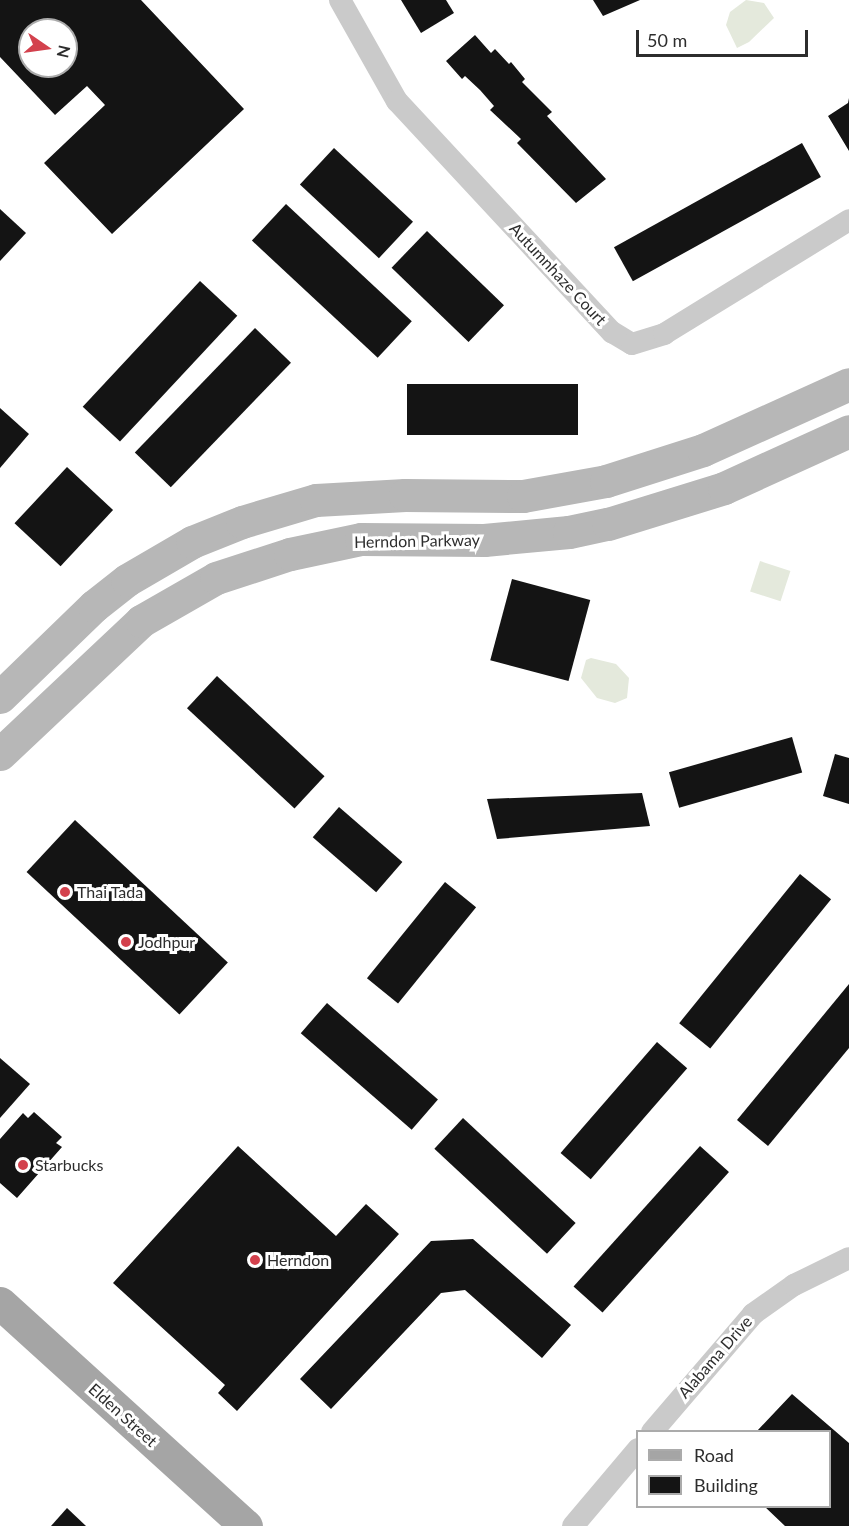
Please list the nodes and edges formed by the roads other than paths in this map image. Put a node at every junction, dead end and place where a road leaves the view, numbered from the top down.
1 (340, 0) edge
2 (849, 220) edge
3 (849, 384) edge
4 (849, 430) edge
5 (0, 697) edge
6 (0, 754) edge
7 (849, 1258) edge
8 (0, 1303) edge
9 (653, 1430) edge
10 (636, 1451) edge
11 (246, 1526) edge
12 (573, 1526) edge

1 - 2 street, Autumnhaze Court
3 - 5 main road
4 - 6 main road, Herndon Parkway
7 - 9 street, Alabama Drive
8 - 11 main road, Elden Street
10 - 12 street

